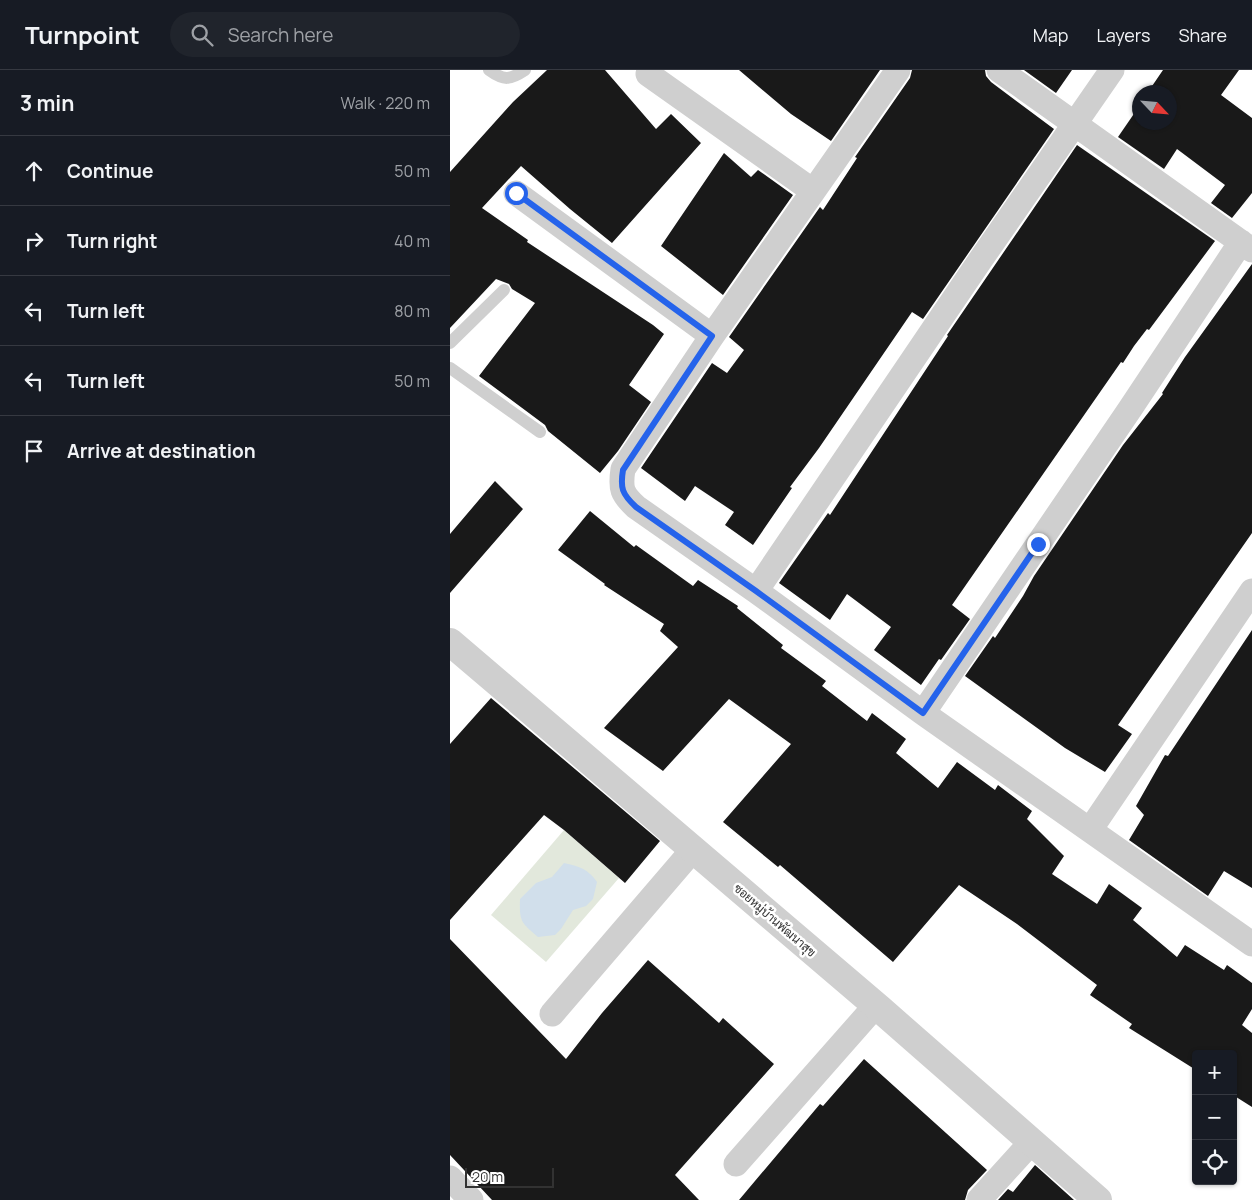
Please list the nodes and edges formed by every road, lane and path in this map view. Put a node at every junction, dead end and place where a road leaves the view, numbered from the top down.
1 (489, 70) edge
2 (525, 70) edge
3 (898, 70) edge
4 (999, 70) edge
5 (1112, 70) edge
6 (648, 74) dead end
7 (1074, 125) junction
8 (814, 191) junction
9 (516, 193) dead end
10 (1246, 246) edge
11 (504, 290) dead end
12 (712, 336) junction
13 (450, 343) edge
14 (450, 368) edge
15 (540, 432) dead end
16 (756, 591) junction
17 (1252, 591) edge
18 (450, 642) edge
19 (923, 713) junction
20 (1090, 830) junction
21 (693, 852) junction
22 (1252, 944) edge
23 (875, 1010) junction
24 (552, 1014) dead end
25 (1031, 1146) junction
26 (736, 1164) dead end
27 (450, 1178) edge
28 (471, 1200) edge
29 (979, 1200) edge
30 (1098, 1200) edge

1 - 2 lane
3 - 8 street
4 - 7 street
5 - 7 street
6 - 8 street
7 - 10 street
7 - 16 street
8 - 12 street
9 - 12 street
10 - 19 street
11 - 13 lane
12 - 16 street
14 - 15 lane
16 - 19 street
17 - 20 street
18 - 21 street, ซอยหมู่บ้านพัฒนาสุข
19 - 20 street
20 - 22 street
21 - 23 street, ซอยหมู่บ้านพัฒนาสุข
21 - 24 street
23 - 25 street, ซอยหมู่บ้านพัฒนาสุข
23 - 26 street
25 - 29 street
25 - 30 street, ซอยหมู่บ้านพัฒนาสุข
27 - 28 street

